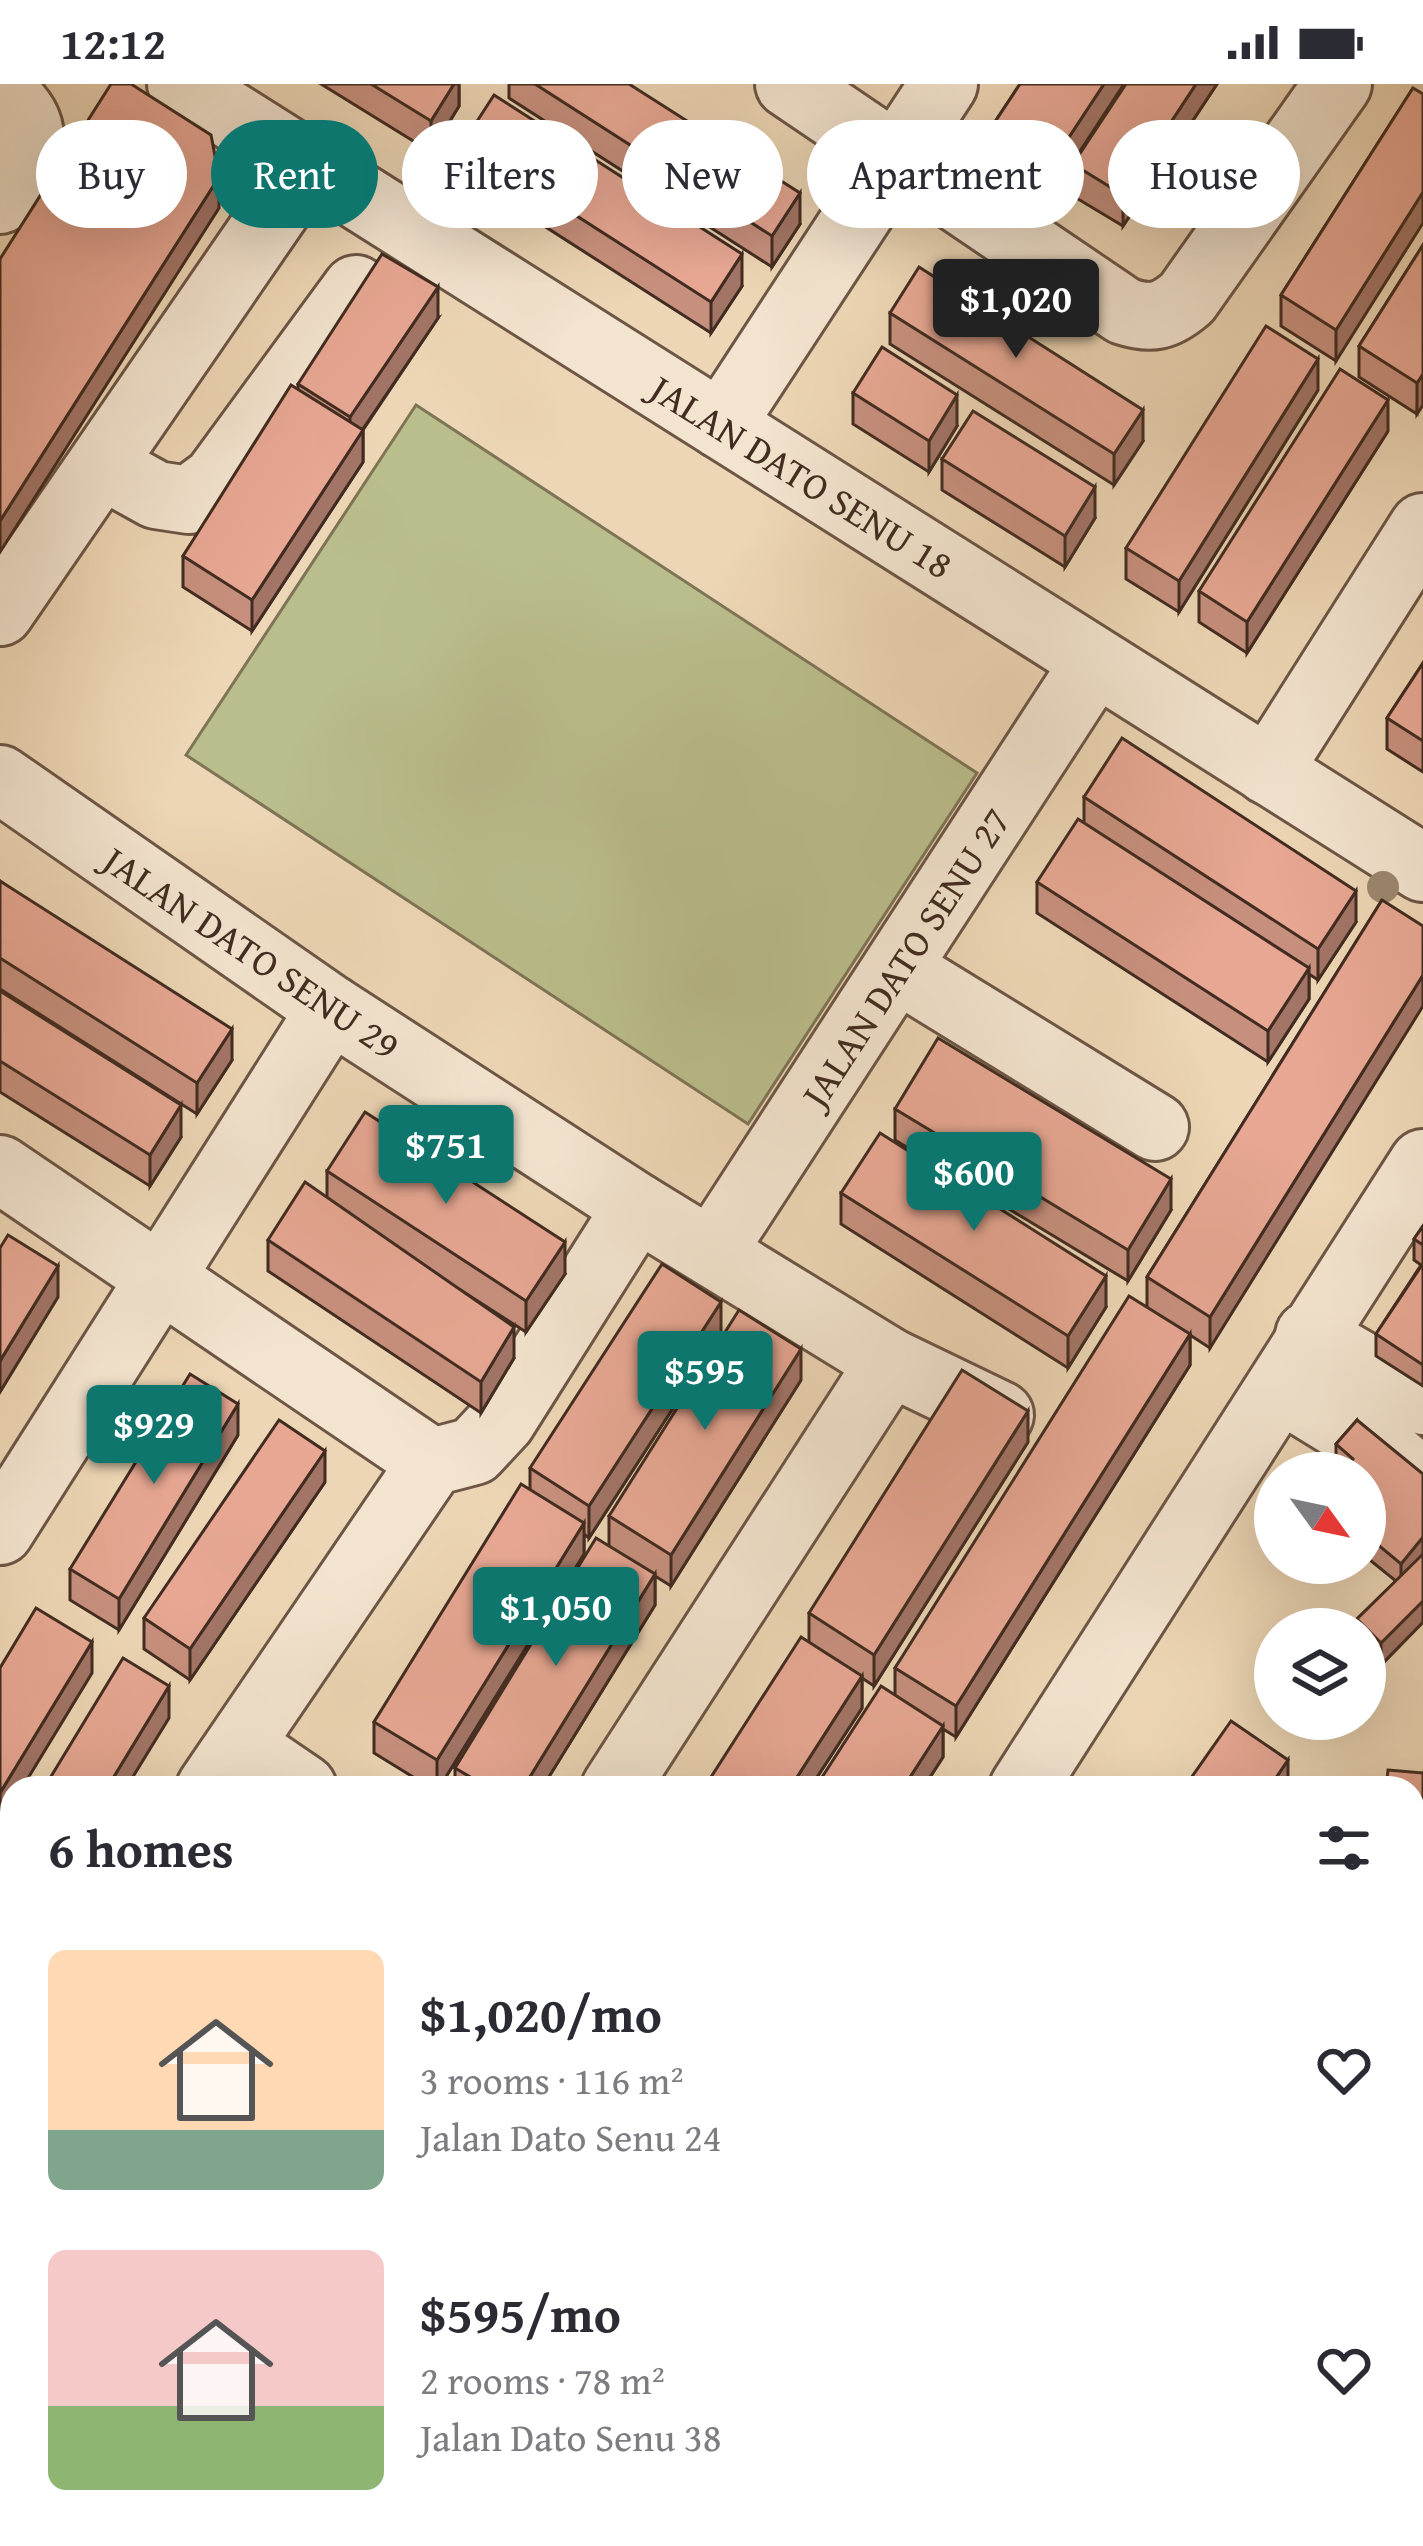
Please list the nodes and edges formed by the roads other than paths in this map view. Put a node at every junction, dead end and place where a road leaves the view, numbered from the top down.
1 (181, 84) edge
2 (789, 84) edge
3 (944, 84) edge
4 (1338, 84) edge
5 (0, 90) edge
6 (238, 120) edge
7 (842, 120) edge
8 (920, 120) edge
9 (0, 200) edge
10 (378, 208) edge
11 (264, 228) edge
12 (850, 228) edge
13 (1001, 228) edge
14 (356, 290) edge
15 (722, 425) junction
16 (101, 465) junction
17 (1423, 527) edge
18 (0, 612) edge
19 (1095, 662) junction
20 (1268, 771) junction
21 (0, 779) edge
22 (1423, 868) edge
23 (898, 969) junction
24 (331, 1009) junction
25 (1155, 1127) dead end
26 (1423, 1163) edge
27 (0, 1169) edge
28 (637, 1207) junction
29 (713, 1250) junction
30 (158, 1279) junction
31 (1294, 1361) junction
32 (890, 1362) junction
33 (1423, 1401) edge
34 (1000, 1415) edge
35 (432, 1462) junction
36 (1423, 1483) edge
37 (0, 1531) edge
38 (225, 1766) edge
39 (260, 1776) edge
40 (623, 1776) edge
41 (1031, 1776) edge

1 - 6 street, JALAN DATO SENU 18
2 - 7 street
3 - 8 street
4 - 13 street
5 - 9 street
10 - 15 street, JALAN DATO SENU 18
11 - 16 street
12 - 15 street
14 - 16 street
15 - 19 street, JALAN DATO SENU 18
16 - 18 street
17 - 20 street
19 - 20 street, JALAN DATO SENU 18
19 - 23 street, JALAN DATO SENU 27
20 - 22 street, JALAN DATO SENU 18
21 - 24 street, JALAN DATO SENU 29
23 - 25 street
23 - 29 street, JALAN DATO SENU 27
24 - 28 street, JALAN DATO SENU 29
24 - 30 street
26 - 31 street
27 - 30 street
28 - 29 street, JALAN DATO SENU 29
28 - 35 street
29 - 32 street, JALAN DATO SENU 29
30 - 35 street
30 - 37 street
31 - 33 street
31 - 36 street
31 - 41 street
32 - 34 street, JALAN DATO SENU 29
32 - 40 street
35 - 38 street
38 - 39 street

